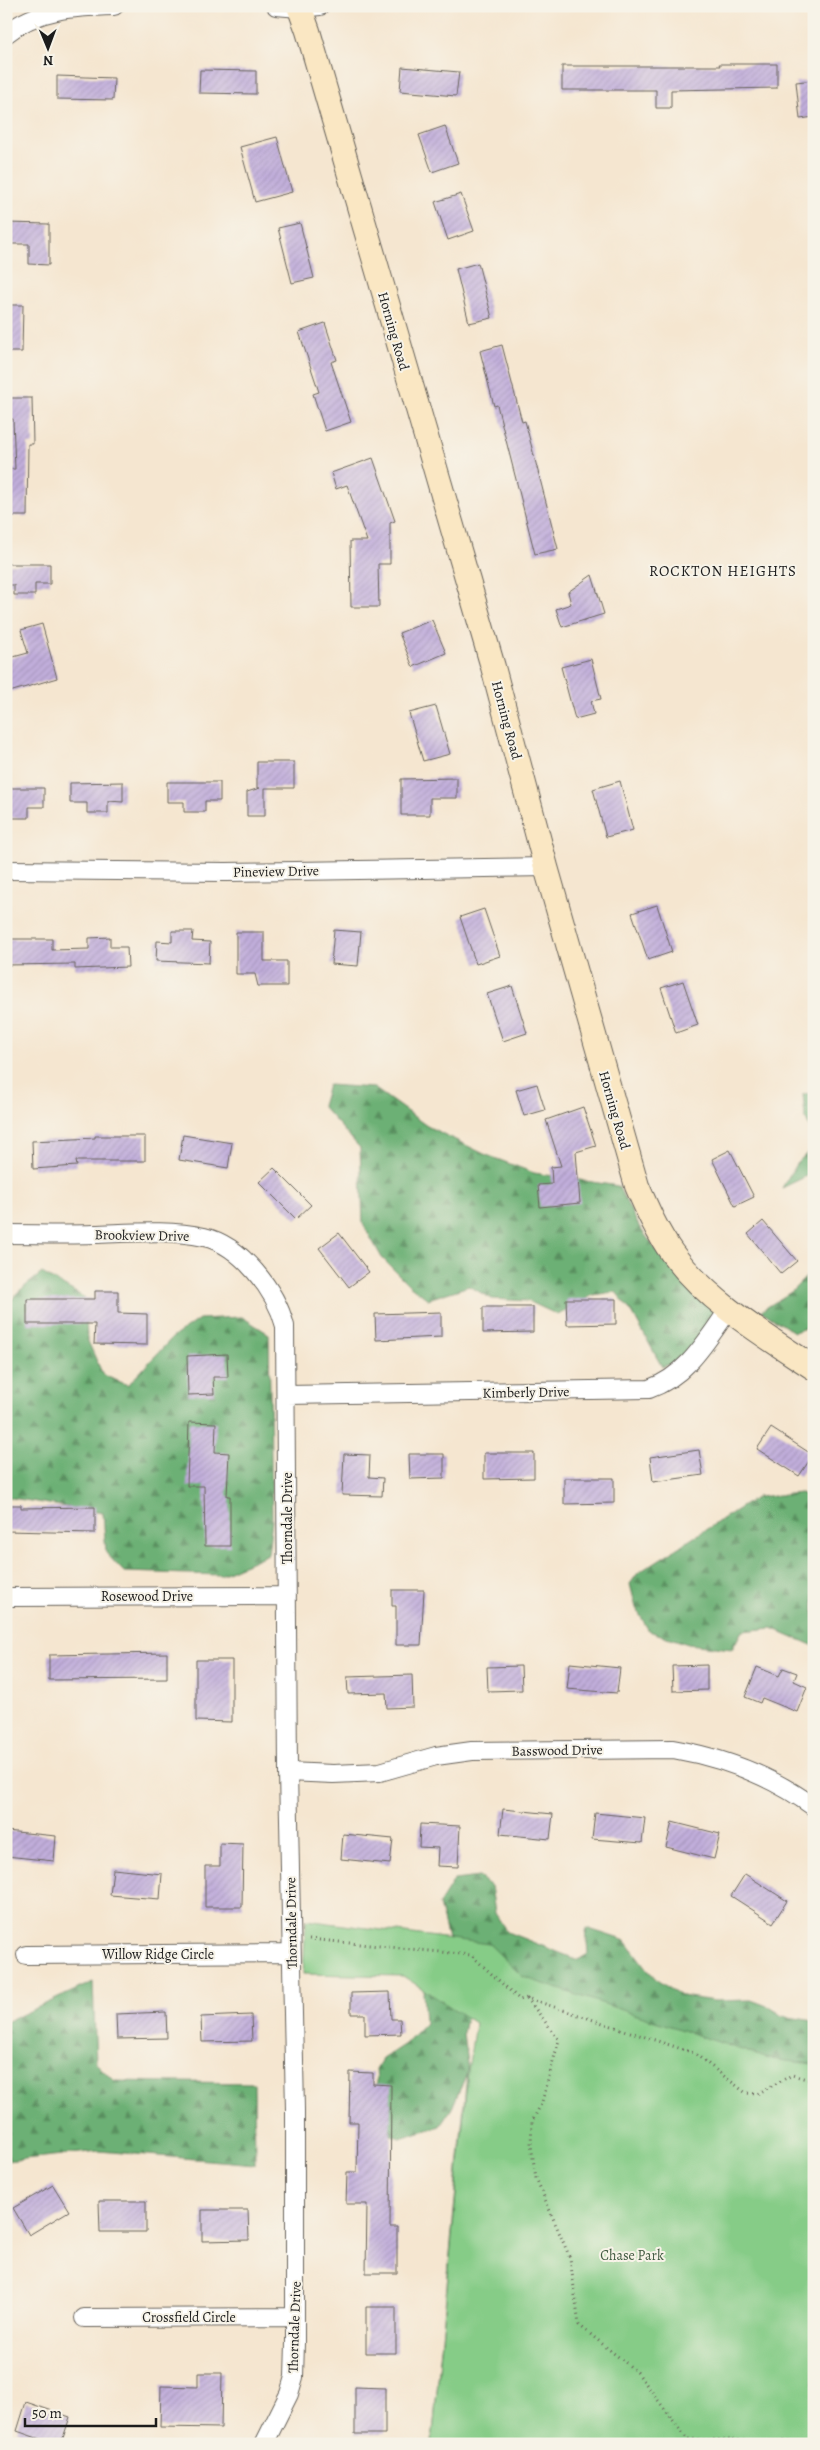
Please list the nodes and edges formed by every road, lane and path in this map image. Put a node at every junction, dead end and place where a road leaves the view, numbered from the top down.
1 (114, 6) edge
2 (276, 6) edge
3 (306, 7) edge
4 (6, 34) edge
5 (546, 867) junction
6 (6, 870) edge
7 (6, 1234) edge
8 (729, 1309) junction
9 (814, 1368) edge
10 (287, 1395) junction
11 (287, 1596) junction
12 (6, 1597) edge
13 (288, 1772) junction
14 (814, 1807) edge
15 (308, 1939) dead end
16 (291, 1954) junction
17 (26, 1956) dead end
18 (527, 1998) junction
19 (814, 2080) edge
20 (294, 2317) junction
21 (84, 2318) dead end
22 (814, 2442) edge
23 (264, 2444) edge

1 - 4 street
2 - 3 street
3 - 5 street, Horning Road
5 - 6 street, Pineview Drive
5 - 8 street, Horning Road
7 - 10 street, Brookview Drive
8 - 9 street, Horning Road
8 - 10 street, Kimberly Drive
10 - 11 street, Thorndale Drive
11 - 12 street, Rosewood Drive
11 - 13 street, Thorndale Drive
13 - 14 street, Basswood Drive
13 - 16 street, Thorndale Drive
15 - 18 path
16 - 17 street, Willow Ridge Circle
16 - 20 street, Thorndale Drive
18 - 19 path
18 - 22 path
20 - 21 street, Crossfield Circle
20 - 23 street, Thorndale Drive

